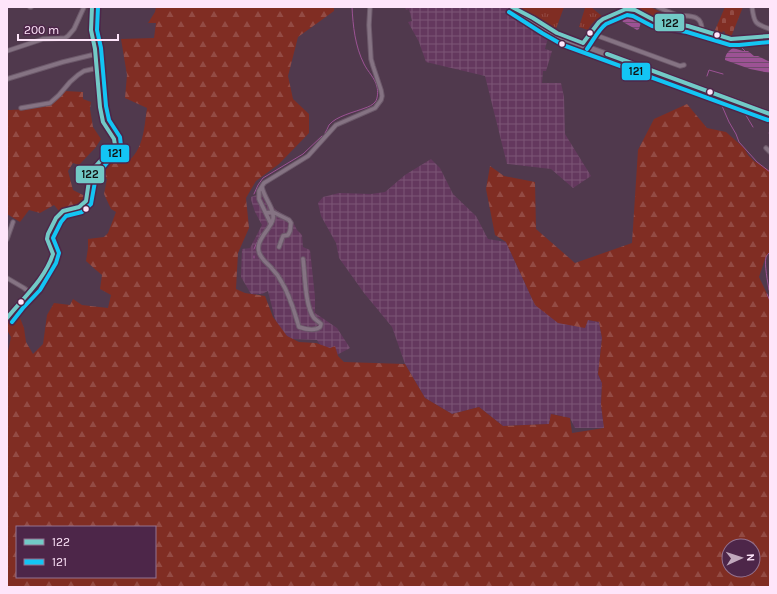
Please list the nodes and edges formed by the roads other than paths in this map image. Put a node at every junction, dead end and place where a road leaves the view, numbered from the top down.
1 (84, 7) edge
2 (92, 7) edge
3 (370, 7) edge
4 (512, 7) edge
5 (658, 7) edge
6 (752, 7) edge
7 (696, 18) junction
8 (695, 28) junction
9 (768, 28) edge
10 (702, 29) junction
11 (590, 33) junction
12 (768, 36) edge
13 (583, 45) junction
14 (7, 51) edge
15 (96, 54) junction
16 (684, 65) dead end
17 (97, 68) junction
18 (7, 79) edge
19 (21, 108) dead end
20 (770, 114) edge
21 (766, 148) dead end
22 (770, 152) edge
23 (262, 188) junction
24 (273, 212) junction
25 (266, 213) junction
26 (14, 222) dead end
27 (271, 224) junction
28 (7, 239) edge
29 (279, 247) dead end
30 (303, 259) dead end
31 (7, 278) edge
32 (29, 292) junction
33 (7, 318) edge

1 - 14 street
2 - 15 street
3 - 23 street
4 - 13 main road
5 - 7 street
6 - 9 street
7 - 8 street
7 - 10 street
8 - 10 street
8 - 11 street
9 - 12 street
10 - 12 street
11 - 13 street
11 - 16 street
13 - 20 main road
15 - 17 street
15 - 18 street
17 - 19 street
17 - 32 street
21 - 22 street
23 - 24 street
23 - 25 street
24 - 25 street
24 - 27 street
24 - 29 street
25 - 27 street
26 - 28 street
27 - 30 street
31 - 32 street
32 - 33 street

